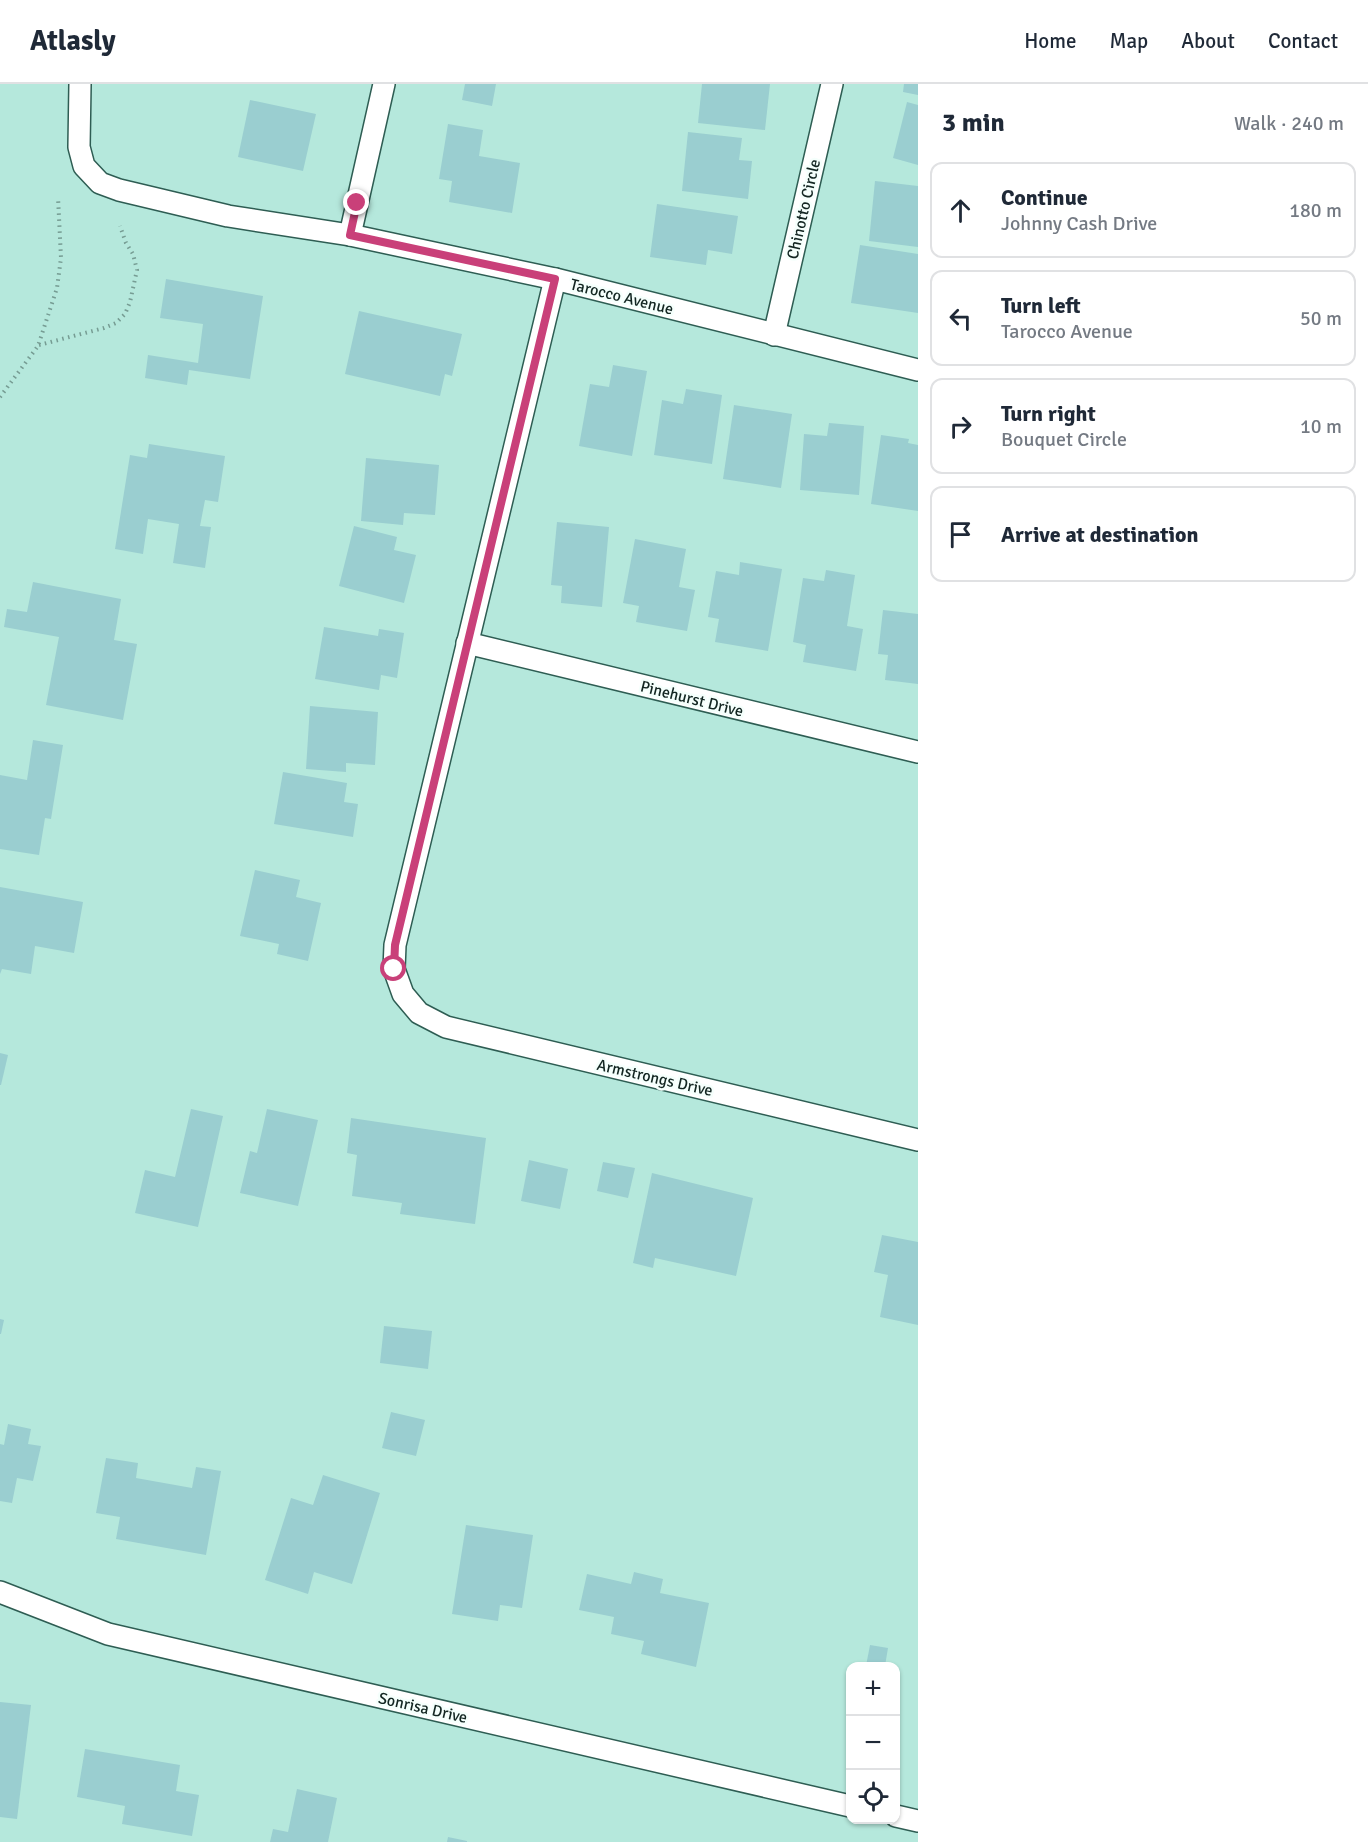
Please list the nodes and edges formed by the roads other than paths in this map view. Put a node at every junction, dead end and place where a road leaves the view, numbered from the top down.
1 (80, 84) edge
2 (384, 84) edge
3 (832, 84) edge
4 (350, 235) junction
5 (555, 279) junction
6 (774, 335) junction
7 (918, 370) edge
8 (467, 643) junction
9 (918, 752) edge
10 (918, 1140) edge
11 (0, 1592) edge
12 (846, 1805) edge
13 (900, 1817) edge
14 (918, 1821) edge

1 - 4 street, Tarocco Avenue
2 - 4 street
3 - 6 street, Chinotto Circle
4 - 5 street, Tarocco Avenue
5 - 6 street, Tarocco Avenue
5 - 8 street
6 - 7 street, Tarocco Avenue
8 - 9 street, Pinehurst Drive
8 - 10 street, Armstrongs Drive
11 - 12 street, Sonrisa Drive
13 - 14 street

